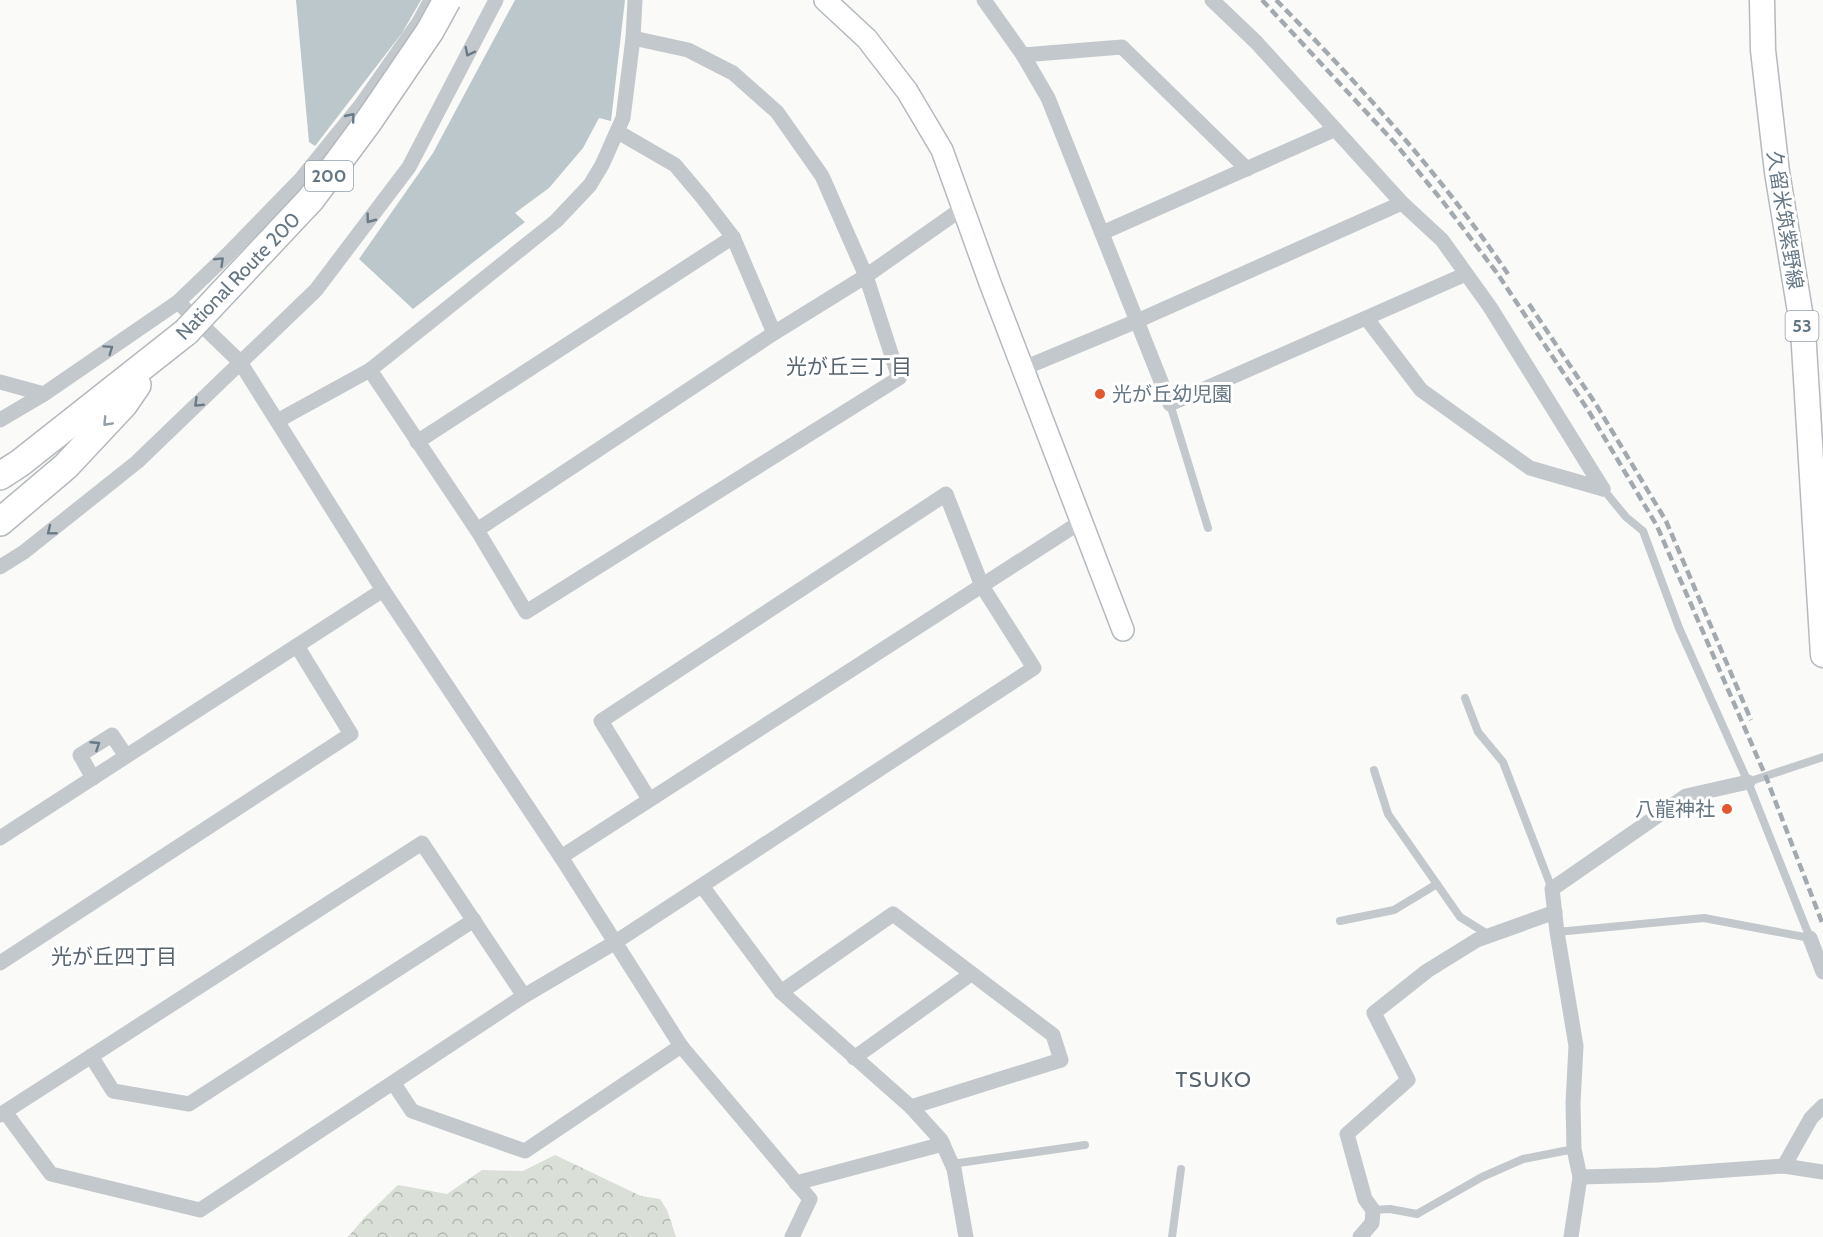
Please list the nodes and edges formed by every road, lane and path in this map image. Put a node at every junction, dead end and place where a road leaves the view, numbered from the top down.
1 (431, 0) edge
2 (447, 0) edge
3 (496, 0) edge
4 (635, 0) edge
5 (825, 0) edge
6 (984, 0) edge
7 (1212, 0) edge
8 (1762, 0) edge
9 (633, 38) junction
10 (1023, 55) junction
11 (1334, 130) junction
12 (618, 132) junction
13 (1247, 169) junction
14 (1402, 204) junction
15 (963, 208) junction
16 (1102, 233) junction
17 (733, 237) junction
18 (1466, 274) junction
19 (866, 276) junction
20 (178, 302) junction
21 (1367, 319) junction
22 (1137, 321) junction
23 (774, 333) junction
24 (154, 359) junction
25 (240, 362) junction
26 (1024, 369) junction
27 (370, 370) junction
28 (0, 382) edge
29 (44, 394) junction
30 (1170, 404) junction
31 (0, 420) edge
32 (279, 420) junction
33 (417, 442) junction
34 (7, 471) edge
35 (1603, 489) junction
36 (1082, 521) junction
37 (0, 522) edge
38 (1208, 528) dead end
39 (477, 530) junction
40 (0, 567) edge
41 (982, 586) junction
42 (383, 590) junction
43 (1123, 630) dead end
44 (297, 646) junction
45 (1823, 655) edge
46 (1465, 698) dead end
47 (126, 756) junction
48 (1823, 757) edge
49 (1374, 770) dead end
50 (93, 778) junction
51 (1748, 782) junction
52 (649, 799) junction
53 (0, 838) edge
54 (561, 857) junction
55 (1437, 884) junction
56 (702, 886) junction
57 (1552, 889) junction
58 (1555, 912) junction
59 (474, 920) junction
60 (1340, 921) dead end
61 (1557, 932) junction
62 (1490, 936) junction
63 (1810, 938) junction
64 (614, 943) junction
65 (0, 963) edge
66 (1823, 972) edge
67 (971, 974) junction
68 (781, 992) junction
69 (524, 996) junction
70 (681, 1046) junction
71 (91, 1056) junction
72 (854, 1058) junction
73 (394, 1084) junction
74 (1823, 1106) edge
75 (911, 1107) junction
76 (2, 1114) edge
77 (944, 1144) junction
78 (1085, 1145) dead end
79 (1574, 1149) junction
80 (952, 1164) junction
81 (1784, 1166) junction
82 (1181, 1169) dead end
83 (1823, 1172) edge
84 (1580, 1177) junction
85 (796, 1183) junction
86 (1373, 1210) junction
87 (792, 1237) edge
88 (966, 1237) edge
89 (1172, 1237) edge
90 (1360, 1237) edge
91 (1571, 1237) edge

20 -> 1 street
2 - 24 highway, National Route 200 / 200, bridge
3 -> 25 street
4 - 9 street
5 - 15 street
6 - 10 street
7 - 11 street
8 - 45 main road, 久留米筑紫野線 / 53
9 - 12 street
9 - 19 street
10 - 13 street
10 - 16 street
11 - 13 street
11 - 14 street
12 - 17 street
12 - 27 street
13 - 16 street
14 - 18 street
14 - 22 street
15 - 19 street
15 - 26 street
16 - 22 street
17 - 23 street
17 - 33 street
18 - 21 street
18 - 35 street
19 - 23 street
19 - 39 street
20 - 25 street
29 -> 20 street
21 - 30 street
21 - 35 street
22 - 26 street
22 - 30 street
23 - 39 street
24 - 34 highway, National Route 200 / 200
24 -> 37 highway
25 - 32 street
25 -> 40 street
26 - 36 street
27 - 32 street
27 - 33 street
28 - 29 street
29 - 31 street
30 - 38 lane
32 - 42 street
33 - 39 street
35 - 51 lane
36 - 41 street
36 - 43 street
41 - 52 street
41 - 52 street
41 - 56 street
42 - 44 street
42 - 54 street
44 - 47 street
44 - 65 street
46 - 57 lane
47 - 50 street
50 -> 47 street
48 - 51 lane
49 - 55 lane
50 - 53 street
51 - 57 street
51 - 63 lane
52 - 54 street
54 - 64 street
55 - 60 lane
55 - 62 lane
56 - 64 street
56 - 68 street
57 - 58 street
58 - 61 street
58 - 62 street
59 - 69 street
59 - 71 street
59 - 71 street
61 - 63 lane
61 - 79 street
62 - 86 street
63 - 66 street
64 - 69 street
64 - 70 street
67 - 68 street
67 - 72 street
67 - 75 street
68 - 72 street
69 - 73 street
70 - 73 street
70 - 85 street
71 - 76 street
72 - 75 street
73 - 76 street
74 - 81 street
75 - 77 street
77 - 80 street
77 - 85 street
78 - 80 lane
79 - 84 street
79 - 86 lane
80 - 88 street
81 - 83 street
81 - 84 street
82 - 89 lane
84 - 91 street
85 - 87 street
86 - 90 street

